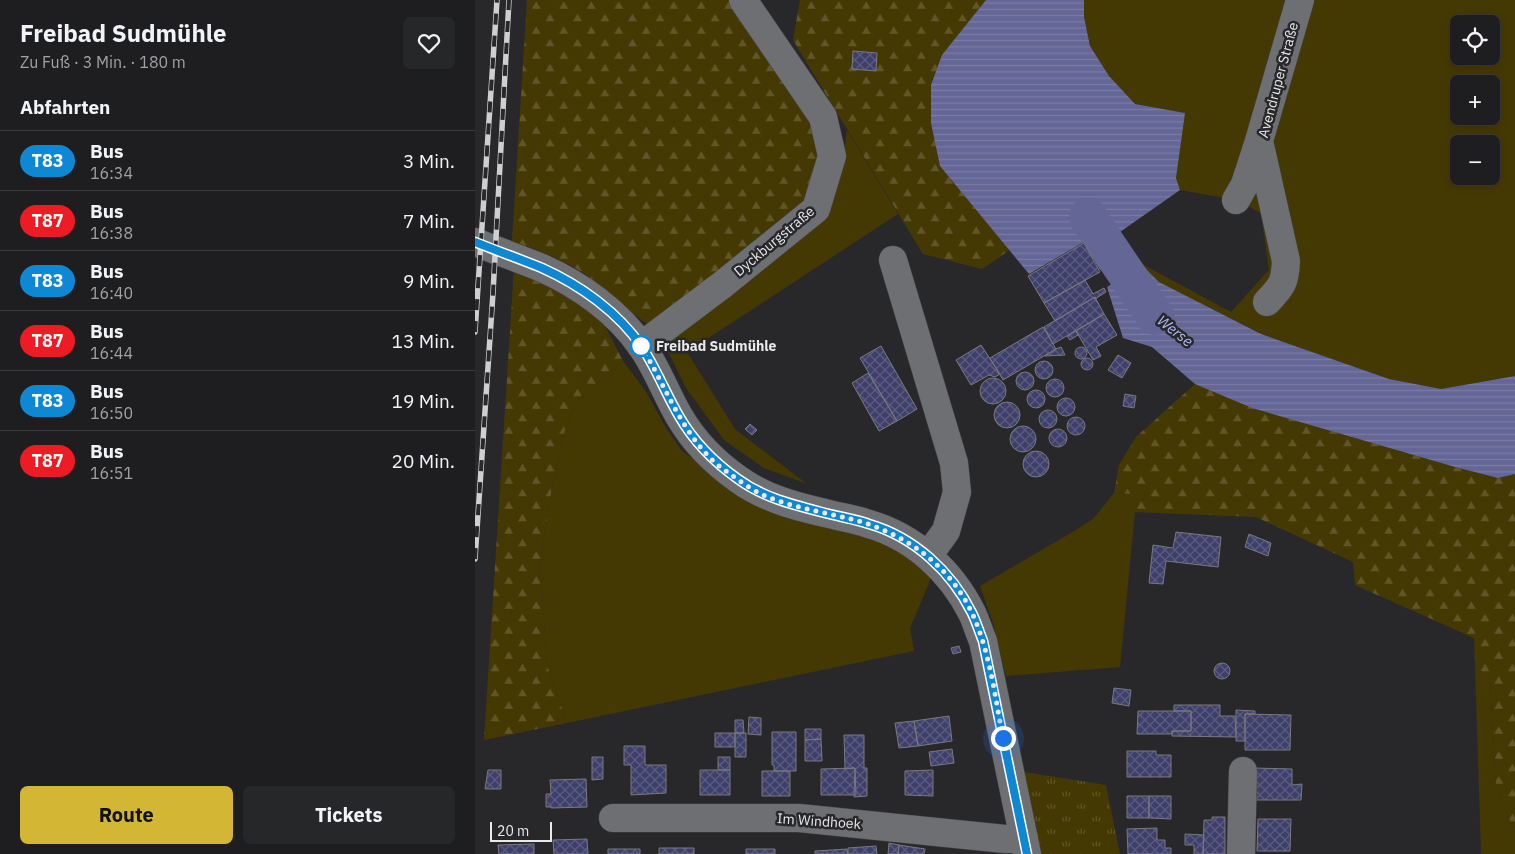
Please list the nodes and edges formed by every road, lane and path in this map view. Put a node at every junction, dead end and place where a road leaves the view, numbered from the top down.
1 (743, 0) edge
2 (1300, 0) edge
3 (1259, 141) junction
4 (1236, 200) dead end
5 (475, 242) edge
6 (893, 260) dead end
7 (1267, 302) dead end
8 (641, 346) junction
9 (928, 556) junction
10 (1243, 771) dead end
11 (613, 818) dead end
12 (1025, 846) edge
13 (1241, 854) edge

1 - 8 street, Dyckburgstraße
2 - 3 street, Avendruper Straße
3 - 4 street
3 - 7 street, Avendruper Straße
5 - 8 street
6 - 9 street
8 - 9 street
9 - 12 street
10 - 13 street
11 - 12 street, Im Windhoek

